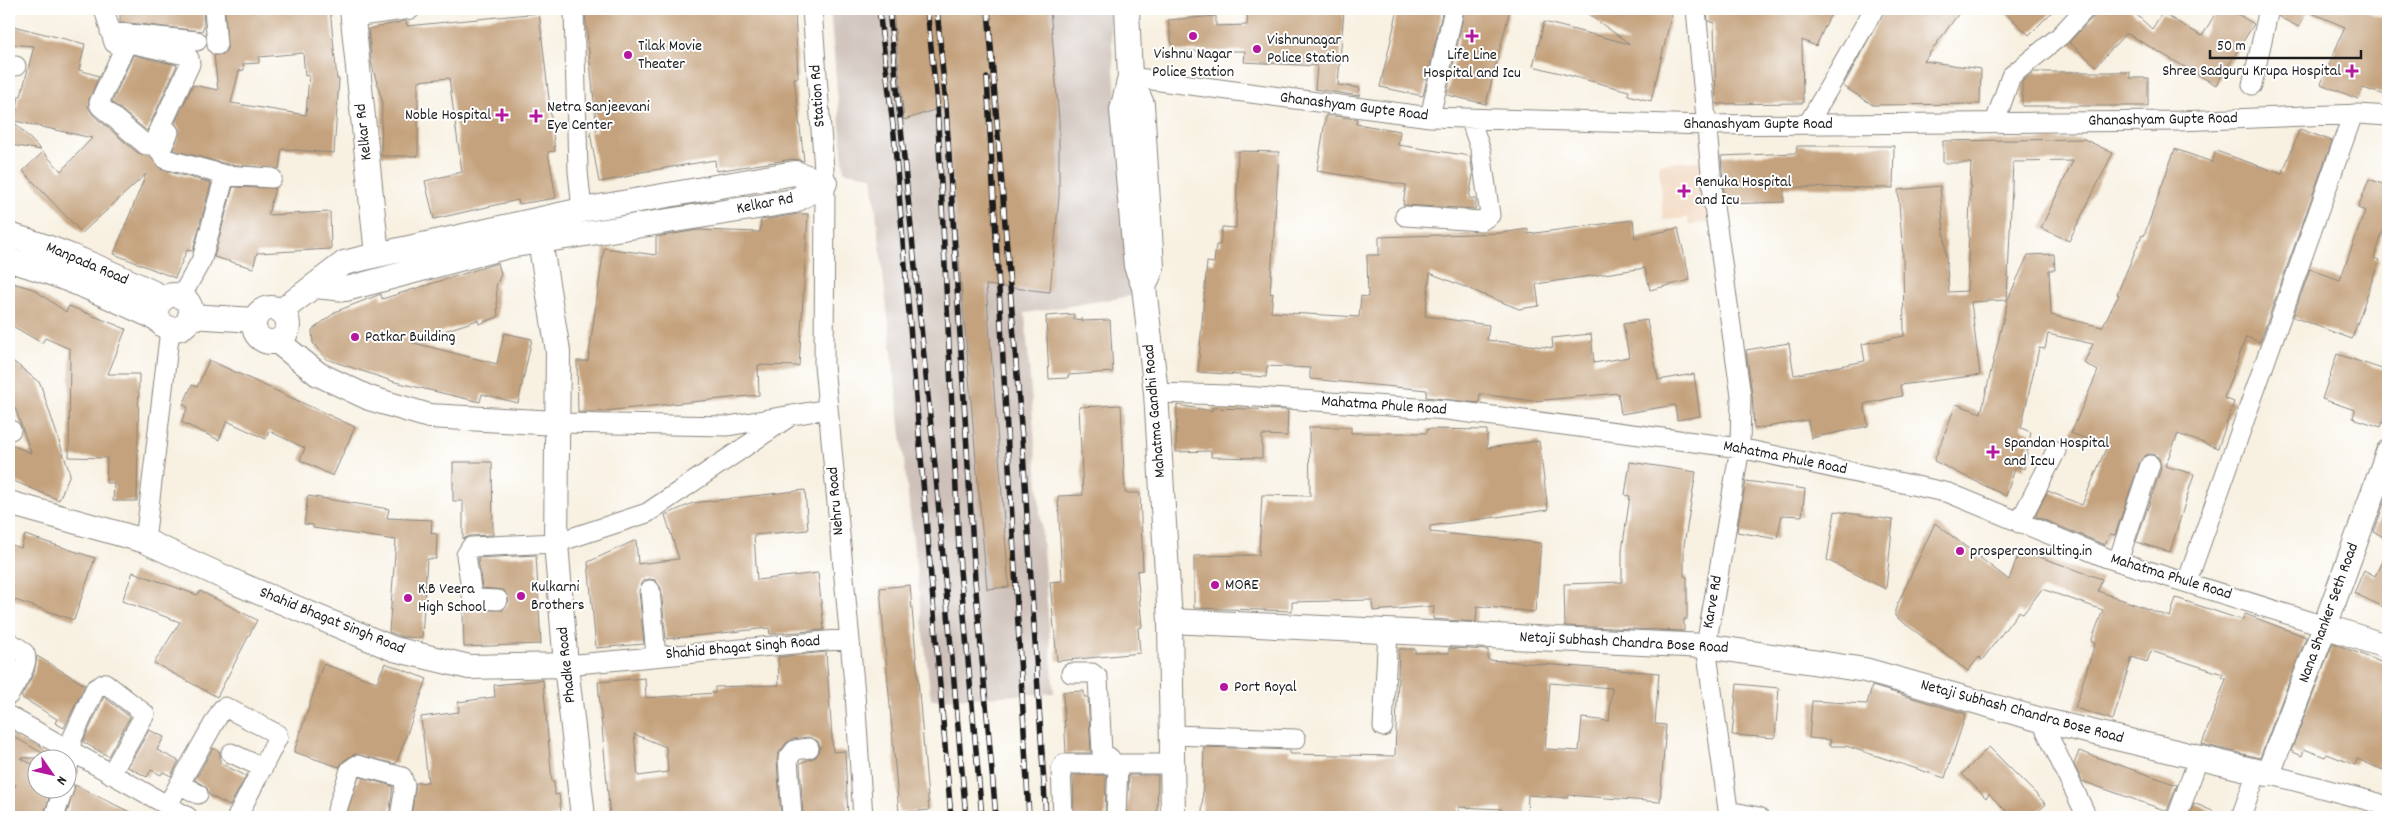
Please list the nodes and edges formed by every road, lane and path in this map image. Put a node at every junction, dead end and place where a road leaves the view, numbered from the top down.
1 (104, 9) edge
2 (214, 9) edge
3 (410, 9) edge
4 (574, 9) edge
5 (812, 9) edge
6 (1127, 9) edge
7 (1454, 9) edge
8 (1696, 9) edge
9 (1874, 9) edge
10 (2085, 9) edge
11 (2269, 9) edge
12 (352, 13) edge
13 (110, 32) junction
14 (197, 41) dead end
15 (217, 45) dead end
16 (124, 49) junction
17 (199, 65) dead end
18 (1130, 77) junction
19 (2252, 84) dead end
20 (2353, 114) junction
21 (2388, 116) edge
22 (1430, 117) junction
23 (1470, 118) junction
24 (1995, 122) junction
25 (1808, 124) junction
26 (1706, 125) junction
27 (225, 175) junction
28 (272, 178) dead end
29 (825, 183) junction
30 (582, 210) junction
31 (1405, 216) dead end
32 (9, 235) edge
33 (540, 241) junction
34 (377, 255) junction
35 (9, 260) edge
36 (314, 286) junction
37 (173, 311) junction
38 (281, 311) junction
39 (255, 320) junction
40 (277, 341) junction
41 (1156, 393) junction
42 (828, 409) junction
43 (792, 415) junction
44 (557, 423) junction
45 (1740, 448) junction
46 (2056, 451) dead end
47 (2388, 452) edge
48 (2150, 465) dead end
49 (9, 503) edge
50 (2019, 523) junction
51 (145, 541) junction
52 (556, 543) junction
53 (2118, 561) junction
54 (2188, 582) junction
55 (650, 590) dead end
56 (498, 600) dead end
57 (1170, 621) junction
58 (2325, 626) junction
59 (1388, 631) junction
60 (848, 639) junction
61 (9, 642) edge
62 (1706, 646) junction
63 (2388, 647) edge
64 (656, 656) junction
65 (566, 665) junction
66 (1071, 673) dead end
67 (9, 694) edge
68 (9, 716) edge
69 (2041, 720) junction
70 (1383, 727) dead end
71 (1172, 735) junction
72 (1296, 739) dead end
73 (54, 748) edge
74 (71, 748) edge
75 (809, 748) dead end
76 (231, 753) dead end
77 (2200, 758) junction
78 (78, 762) edge
79 (1112, 764) junction
80 (1172, 764) junction
81 (263, 768) junction
82 (2262, 773) junction
83 (110, 774) junction
84 (179, 784) junction
85 (198, 794) dead end
86 (61, 798) edge
87 (167, 806) junction
88 (337, 810) dead end
89 (2379, 810) edge
90 (1728, 814) edge
91 (54, 817) edge
92 (188, 817) edge
93 (237, 817) edge
94 (400, 817) edge
95 (583, 817) edge
96 (792, 817) edge
97 (863, 817) edge
98 (1063, 817) edge
99 (1105, 817) edge
100 (1116, 817) edge
101 (1174, 817) edge
102 (1759, 817) edge
103 (2087, 817) edge
104 (2177, 817) edge
105 (2241, 817) edge

1 - 13 street
2 - 15 street
3 - 12 street
4 - 30 street
5 - 29 street, Station Rd
6 - 18 street, Mahatma Gandhi Road
7 - 22 street
8 - 26 street, Karve Rd
9 - 25 street
10 - 24 street
11 - 19 street
12 - 34 street, Kelkar Rd
13 - 14 street
13 - 16 street
16 - 16 street
17 - 27 street
18 - 22 street, Ghanashyam Gupte Road
18 - 41 street, Mahatma Gandhi Road
20 - 21 street, Ghanashyam Gupte Road
20 - 24 street, Ghanashyam Gupte Road
20 - 54 street
22 - 23 street, Ghanashyam Gupte Road
23 - 26 street, Ghanashyam Gupte Road
23 - 31 street
24 - 25 street, Ghanashyam Gupte Road
25 - 26 street, Ghanashyam Gupte Road
26 - 45 street, Karve Rd
27 - 28 street
27 - 37 street
29 - 30 street, Kelkar Rd
29 - 33 street, Kelkar Rd
29 - 42 street, Nehru Road
30 - 34 street, Kelkar Rd
32 - 37 street, Manpada Road
33 - 36 street, Kelkar Rd
33 - 44 street, Phadke Road
34 - 36 street, Kelkar Rd
35 - 37 street, Manpada Road
36 - 38 street, Kelkar Rd
37 - 39 street
37 - 51 street
38 - 39 street
38 - 40 street
39 - 40 street
40 - 44 street
41 - 45 street, Mahatma Phule Road
41 - 57 street, Mahatma Gandhi Road
42 - 43 street
42 - 60 street, Nehru Road
43 - 44 street
43 - 52 street
44 - 52 street, Phadke Road
45 - 50 street, Mahatma Phule Road
45 - 62 street, Karve Rd
46 - 50 street
47 - 58 street, Nana Shanker Seth Road
48 - 53 street
49 - 51 street, Shahid Bhagat Singh Road
50 - 53 street, Mahatma Phule Road
51 - 65 street, Shahid Bhagat Singh Road
52 - 56 street
52 - 65 street, Phadke Road
53 - 54 street, Mahatma Phule Road
54 - 58 street, Mahatma Phule Road
55 - 64 street
57 - 59 street, Netaji Subhash Chandra Bose Road
57 - 71 street, Mahatma Gandhi Road
58 - 63 street, Mahatma Phule Road
58 - 82 street, Nana Shanker Seth Road
59 - 62 street, Netaji Subhash Chandra Bose Road
59 - 70 street
60 - 64 street, Shahid Bhagat Singh Road
60 - 97 street, Nehru Road
61 - 67 street
62 - 69 street, Netaji Subhash Chandra Bose Road
62 - 90 street, Karve Rd
64 - 65 street, Shahid Bhagat Singh Road
65 - 95 street, Phadke Road
66 - 79 street
68 - 73 street
69 - 77 street, Netaji Subhash Chandra Bose Road
69 - 103 street
71 - 72 street
71 - 80 street, Mahatma Gandhi Road
74 - 83 street
75 - 96 street
76 - 81 street
77 - 82 street, Netaji Subhash Chandra Bose Road
77 - 104 street
78 - 83 street
79 - 80 street
79 - 98 street
79 - 99 street
79 - 100 street
80 - 101 street, Mahatma Gandhi Road
81 - 84 street
81 - 93 street
82 - 89 street, Netaji Subhash Chandra Bose Road
82 - 105 street
83 - 87 street
84 - 85 street
84 - 87 street
86 - 91 street
87 - 92 street
88 - 94 street
90 - 102 street

